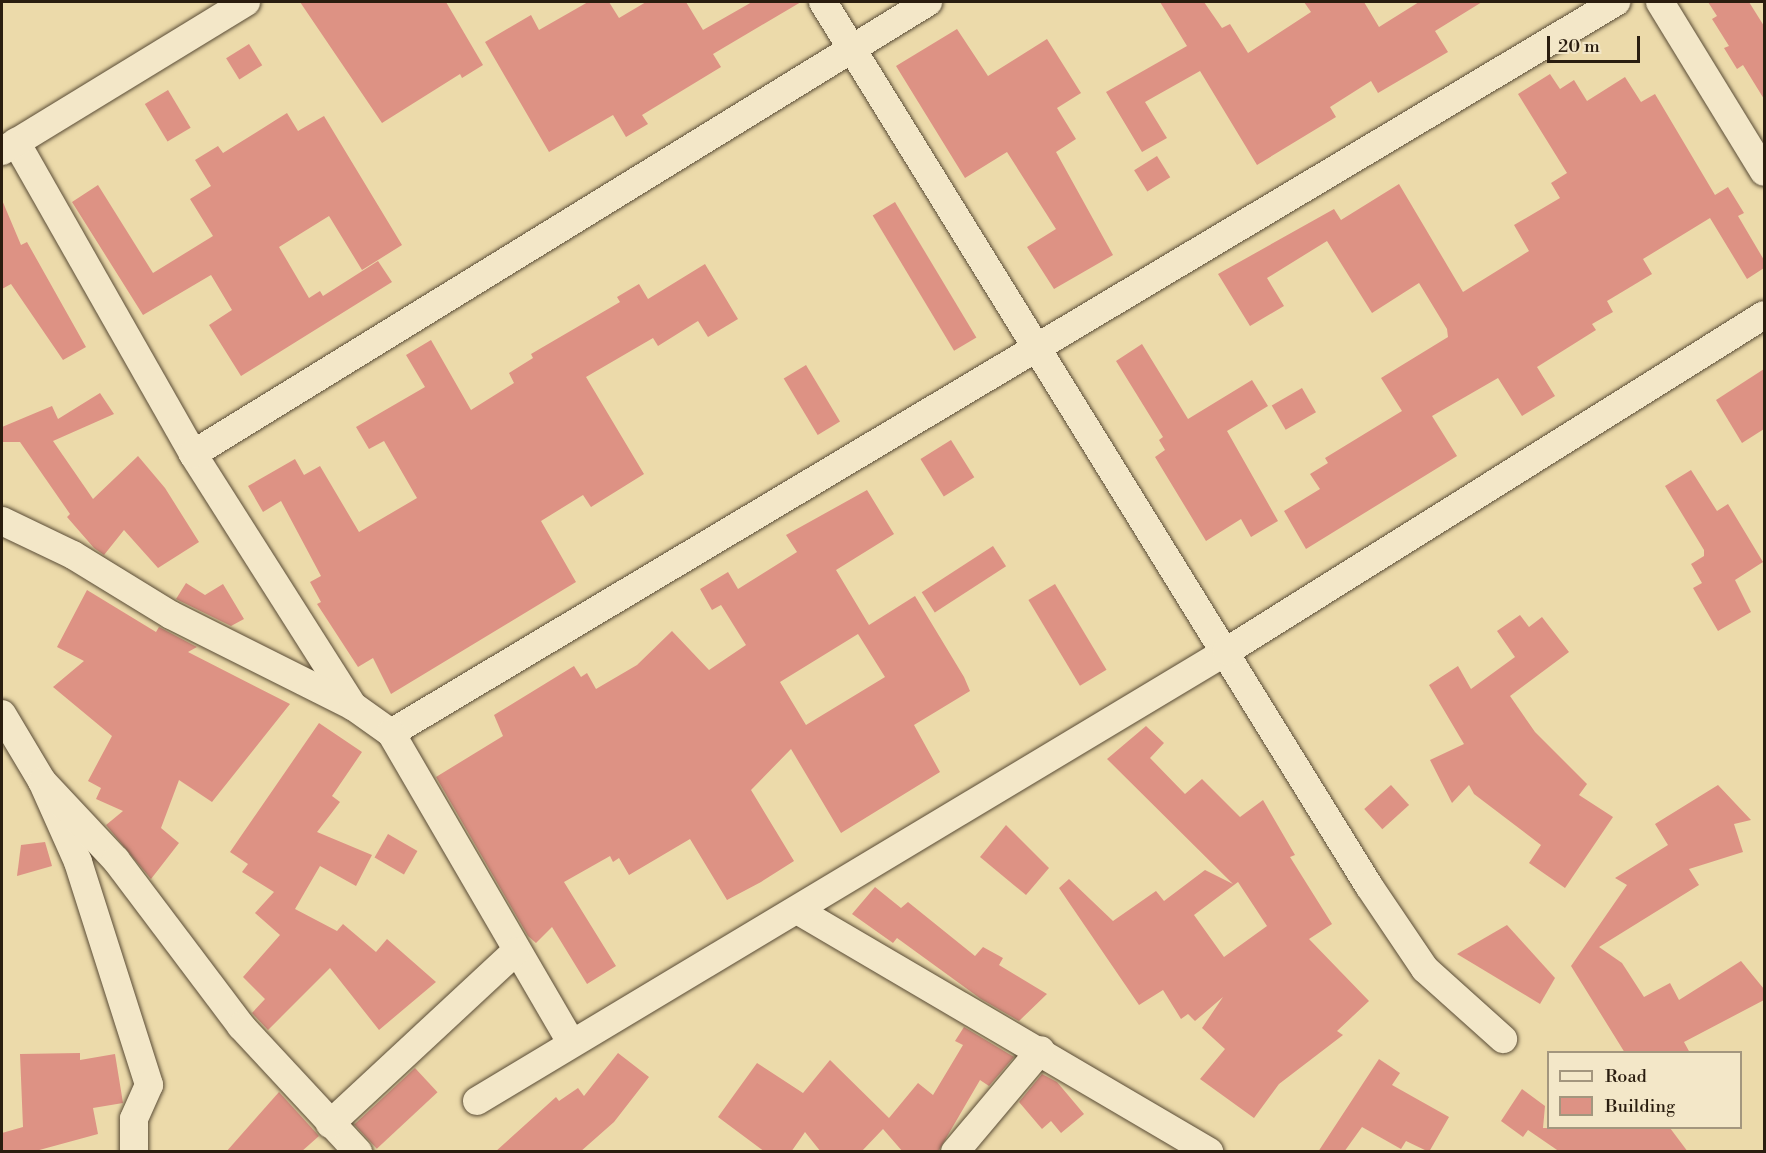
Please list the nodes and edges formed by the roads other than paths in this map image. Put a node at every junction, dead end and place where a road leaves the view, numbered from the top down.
1 (246, 2) edge
2 (823, 2) edge
3 (928, 2) edge
4 (1616, 2) edge
5 (1660, 2) edge
6 (852, 47) junction
7 (9, 146) edge
8 (1764, 172) edge
9 (1764, 315) edge
10 (1034, 347) junction
11 (194, 454) junction
12 (2, 521) edge
13 (1227, 651) junction
14 (354, 705) junction
15 (2, 714) edge
16 (391, 733) junction
17 (42, 781) junction
18 (797, 910) junction
19 (515, 952) junction
20 (1503, 1039) dead end
21 (571, 1042) junction
22 (1041, 1050) junction
23 (477, 1101) dead end
24 (330, 1124) junction
25 (134, 1152) edge
26 (358, 1152) edge
27 (955, 1152) edge
28 (1209, 1152) edge

1 - 7 street
2 - 6 street
3 - 6 street
4 - 10 street
5 - 8 street
6 - 10 street
6 - 11 street
7 - 11 street
9 - 13 street
10 - 13 street
10 - 16 street
11 - 14 street
12 - 14 street
13 - 18 street
13 - 20 street
14 - 16 street
15 - 17 street
16 - 19 street
17 - 24 street
17 - 25 street
18 - 21 street
18 - 22 street
19 - 21 street
19 - 24 street
21 - 23 street
22 - 27 street
22 - 28 street
24 - 26 street

